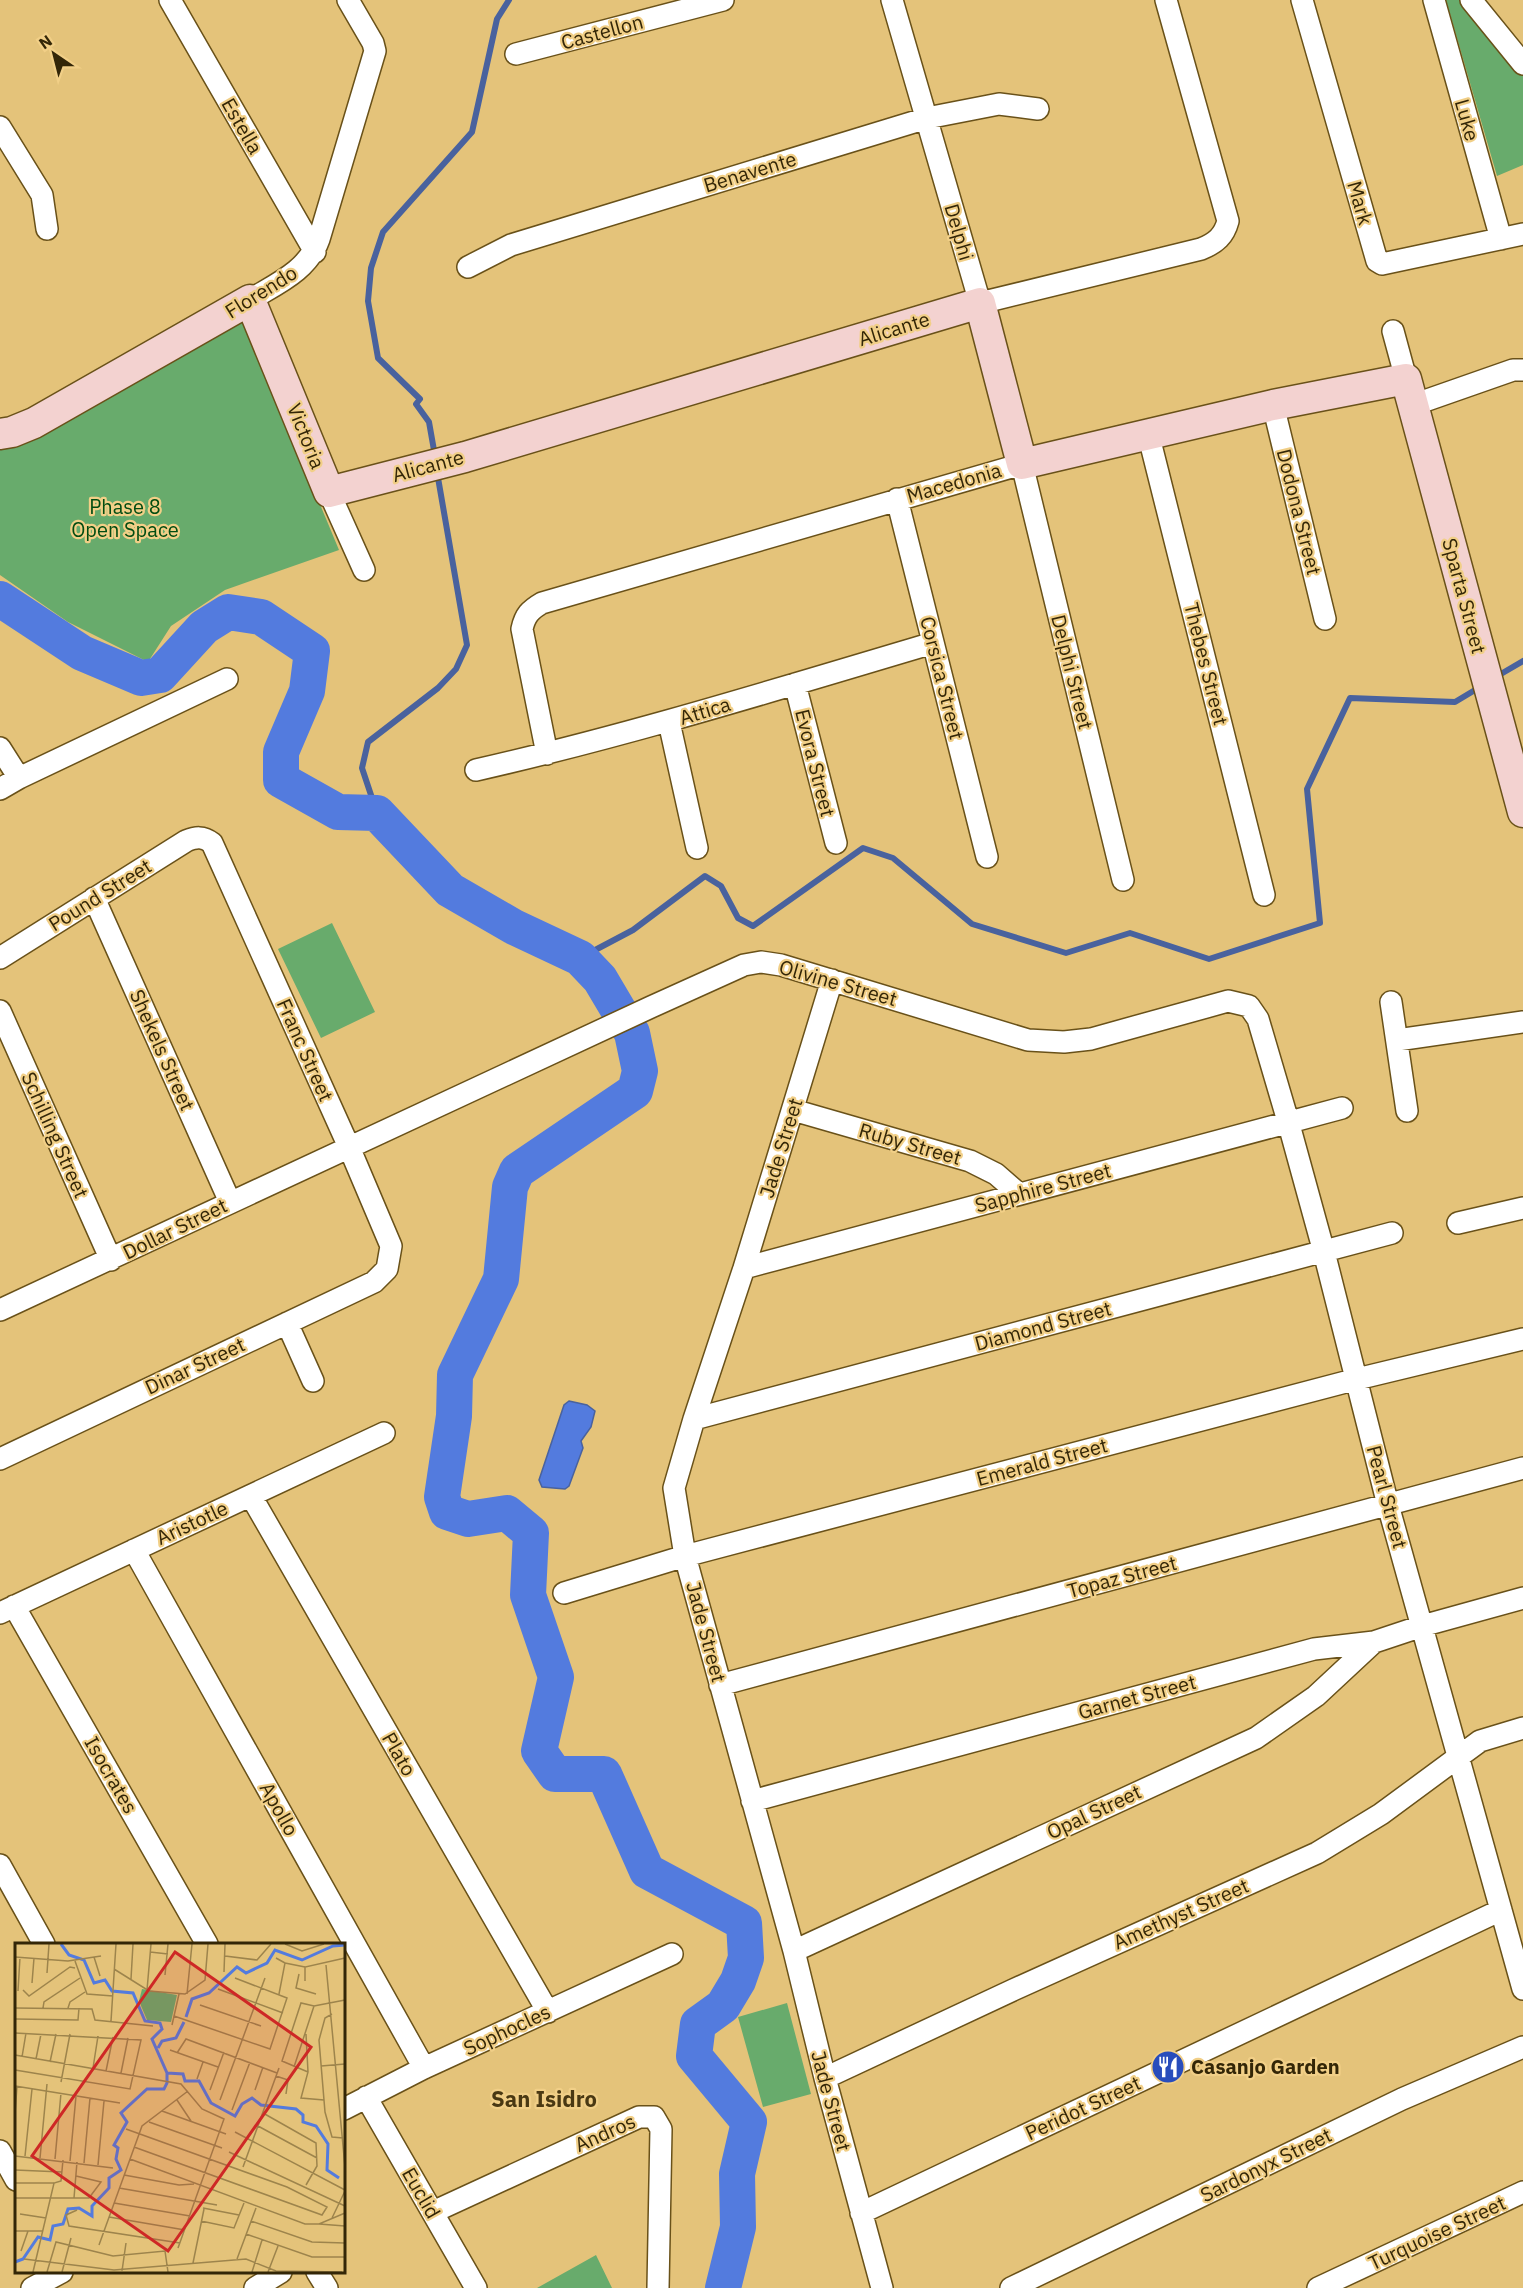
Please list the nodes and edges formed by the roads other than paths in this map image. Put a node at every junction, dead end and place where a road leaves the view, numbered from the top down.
1 (170, 0) edge
2 (348, 0) edge
3 (723, 0) edge
4 (892, 0) edge
5 (1166, 0) edge
6 (1302, 0) edge
7 (1434, 0) edge
8 (1471, 0) edge
9 (516, 54) dead end
10 (1523, 64) edge
11 (1038, 109) dead end
12 (927, 118) junction
13 (0, 127) edge
14 (47, 229) dead end
15 (1523, 234) edge
16 (1501, 240) junction
17 (315, 252) junction
18 (468, 267) dead end
19 (250, 300) junction
20 (980, 303) junction
21 (1393, 331) dead end
22 (1523, 370) edge
23 (1409, 392) junction
24 (1273, 405) junction
25 (1148, 433) junction
26 (0, 434) edge
27 (1022, 464) junction
28 (329, 492) junction
29 (897, 499) junction
30 (364, 570) dead end
31 (1325, 619) dead end
32 (933, 643) junction
33 (227, 679) dead end
34 (795, 684) junction
35 (669, 722) junction
36 (0, 748) edge
37 (1515, 750) edge
38 (547, 754) junction
39 (476, 770) dead end
40 (19, 778) junction
41 (0, 789) edge
42 (1523, 812) edge
43 (203, 837) joint
44 (836, 843) dead end
45 (697, 848) dead end
46 (987, 857) dead end
47 (1124, 880) dead end
48 (1264, 895) dead end
49 (94, 898) junction
50 (0, 958) edge
51 (832, 980) junction
52 (1391, 1002) dead end
53 (1249, 1006) joint
54 (0, 1011) edge
55 (1523, 1022) edge
56 (1397, 1040) junction
57 (1342, 1108) dead end
58 (793, 1110) junction
59 (1407, 1112) dead end
60 (1288, 1121) junction
61 (349, 1147) junction
62 (1019, 1194) junction
63 (230, 1203) junction
64 (1523, 1208) edge
65 (1458, 1223) dead end
66 (1392, 1233) dead end
67 (1324, 1252) junction
68 (111, 1260) junction
69 (744, 1268) junction
70 (387, 1269) joint
71 (0, 1310) edge
72 (286, 1323) junction
73 (1523, 1339) edge
74 (1357, 1378) junction
75 (312, 1380) dead end
76 (694, 1419) junction
77 (384, 1433) dead end
78 (0, 1459) edge
79 (1523, 1468) edge
80 (250, 1496) junction
81 (1388, 1505) junction
82 (134, 1550) junction
83 (685, 1556) junction
84 (564, 1593) dead end
85 (1523, 1598) edge
86 (7, 1610) edge
87 (1422, 1626) junction
88 (1374, 1642) junction
89 (720, 1685) junction
90 (1523, 1728) edge
91 (1458, 1756) junction
92 (752, 1801) junction
93 (0, 1865) edge
94 (1501, 1910) junction
95 (43, 1943) edge
96 (206, 1943) edge
97 (794, 1951) junction
98 (672, 1954) dead end
99 (1523, 1989) edge
100 (548, 2012) junction
101 (1523, 2048) edge
102 (424, 2068) junction
103 (825, 2078) junction
104 (366, 2097) junction
105 (345, 2108) edge
106 (0, 2151) edge
107 (15, 2178) edge
108 (1523, 2192) edge
109 (433, 2212) junction
110 (861, 2213) junction
111 (58, 2273) edge
112 (278, 2273) edge
113 (318, 2273) edge
114 (32, 2288) edge
115 (255, 2288) edge
116 (327, 2288) edge
117 (476, 2288) edge
118 (658, 2288) edge
119 (882, 2288) edge
120 (1011, 2288) edge
121 (1318, 2288) edge

1 - 17 street, Estella
2 - 17 street, Florendo
3 - 9 street, Castellon
4 - 12 street, Delphi
5 - 20 street, Alicante
6 - 16 street, Mark
7 - 16 street, Luke
8 - 10 street
11 - 12 street, Benavente
12 - 18 street, Benavente
12 - 20 street, Delphi
13 - 14 street
15 - 16 street, Mark
17 - 19 street, Florendo
19 - 26 street, Florendo
19 - 28 street, Victoria
20 - 27 street, Delphi
20 - 28 street, Alicante
21 - 23 street
22 - 23 street, Macedonia
23 - 24 street, Macedonia
23 - 37 street, Sparta Street
24 - 25 street, Macedonia
24 - 31 street, Dodona Street
25 - 27 street, Macedonia
25 - 48 street, Thebes Street
27 - 29 street, Macedonia
27 - 47 street, Delphi Street
28 - 30 street, Victoria
29 - 32 street, Corsica Street
29 - 38 street, Macedonia
32 - 34 street, Attica
32 - 46 street, Corsica Street
33 - 40 street
34 - 35 street, Attica
34 - 44 street, Evora Street
35 - 38 street, Attica
35 - 45 street
36 - 40 street
37 - 42 street, Sparta Street
38 - 39 street, Attica
40 - 41 street
43 - 49 street, Pound Street
43 - 61 street, Franc Street
49 - 50 street, Pound Street
49 - 63 street, Shekels Street
51 - 53 street, Olivine Street
51 - 58 street, Jade Street
51 - 61 street, Olivine Street
52 - 56 street
53 - 60 street, Pearl Street
54 - 68 street, Schilling Street
55 - 56 street
56 - 59 street
57 - 60 street, Sapphire Street
58 - 62 street, Ruby Street
58 - 69 street, Jade Street
60 - 62 street, Sapphire Street
60 - 67 street, Pearl Street
61 - 63 street, Dollar Street
61 - 70 street, Franc Street
62 - 69 street, Sapphire Street
63 - 68 street, Dollar Street
64 - 65 street
66 - 67 street, Diamond Street
67 - 74 street, Pearl Street
67 - 76 street, Diamond Street
68 - 71 street, Dollar Street
69 - 76 street, Jade Street
70 - 72 street, Dinar Street
72 - 75 street
72 - 78 street, Dinar Street
73 - 74 street, Emerald Street
74 - 81 street, Pearl Street
74 - 83 street, Emerald Street
76 - 83 street, Jade Street
77 - 80 street, Aristotle
79 - 81 street, Topaz Street
80 - 82 street, Aristotle
80 - 100 street, Plato
81 - 87 street, Pearl Street
81 - 89 street, Topaz Street
82 - 86 street, Aristotle
82 - 102 street, Apollo
83 - 84 street, Emerald Street
83 - 89 street, Jade Street
85 - 87 street, Garnet Street
86 - 96 street, Isocrates
87 - 88 street, Garnet Street
87 - 91 street, Pearl Street
88 - 92 street, Garnet Street
88 - 97 street, Opal Street
89 - 92 street, Jade Street
90 - 91 street, Amethyst Street
91 - 94 street, Pearl Street
91 - 103 street, Amethyst Street
92 - 97 street, Jade Street
93 - 95 street
94 - 99 street, Pearl Street
94 - 110 street, Peridot Street
97 - 103 street, Jade Street
98 - 100 street, Sophocles
100 - 102 street, Sophocles
101 - 120 street, Sardonyx Street
102 - 104 street, Sophocles
103 - 110 street, Jade Street
104 - 105 street, Sophocles
104 - 109 street, Euclid
106 - 107 street
108 - 121 street, Turquoise Street
109 - 117 street, Euclid
109 - 118 street, Andros
110 - 119 street, Jade Street
111 - 114 street
112 - 115 street
113 - 116 street

